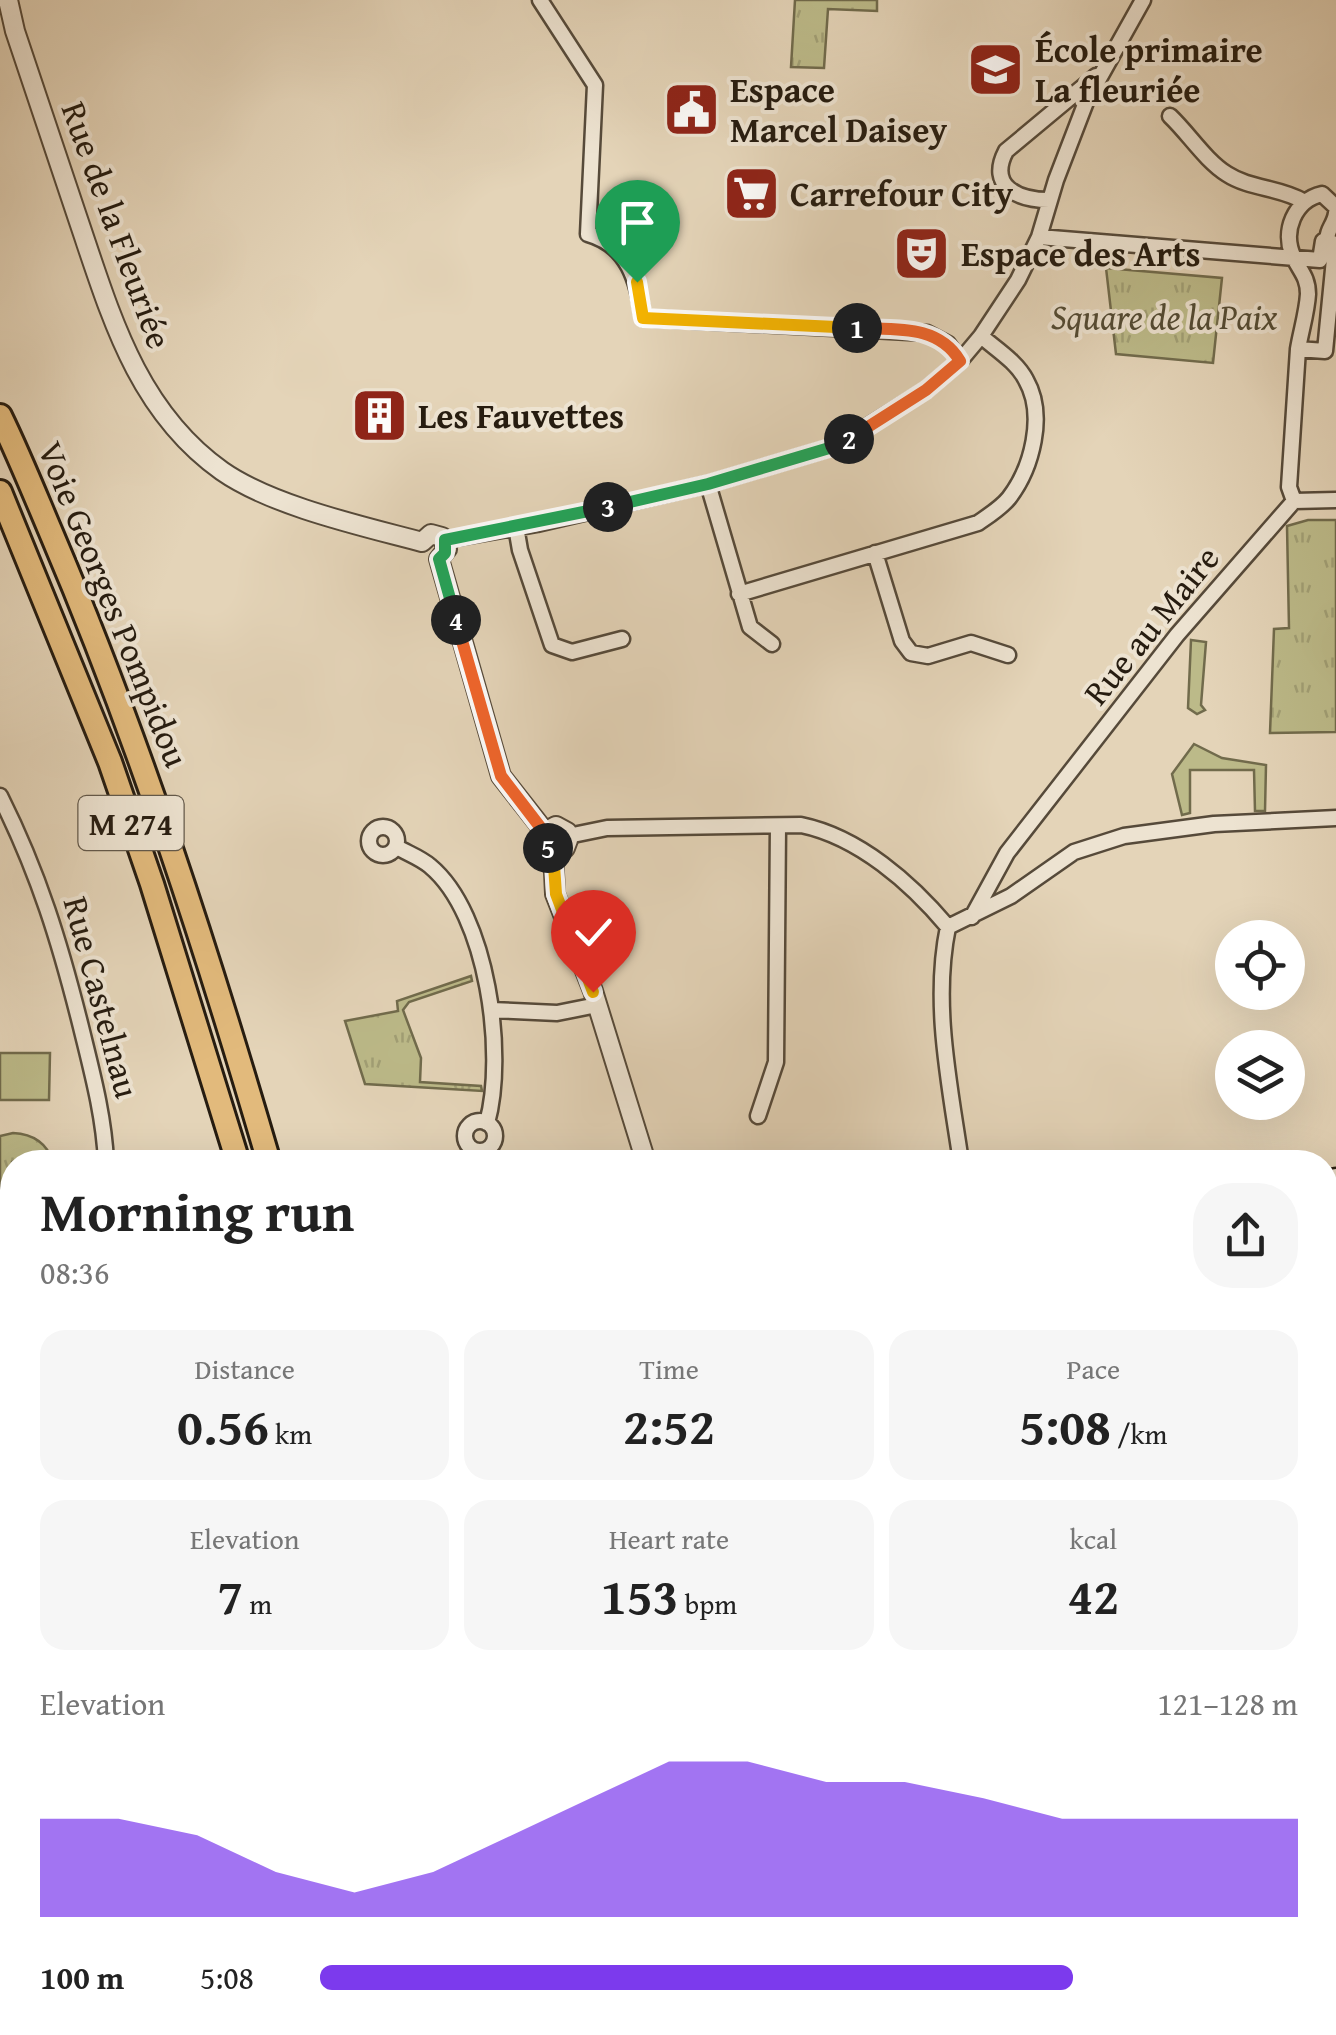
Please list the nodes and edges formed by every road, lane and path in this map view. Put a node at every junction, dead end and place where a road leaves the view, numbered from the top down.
1 (8, 0) edge
2 (540, 0) edge
3 (1143, 0) edge
4 (1101, 72) junction
5 (1170, 116) dead end
6 (1050, 200) junction
7 (1303, 200) junction
8 (1336, 210) edge
9 (1039, 237) junction
10 (1332, 242) edge
11 (1294, 258) junction
12 (981, 336) junction
13 (1298, 349) junction
14 (1330, 351) edge
15 (960, 361) junction
16 (0, 416) edge
17 (708, 484) junction
18 (0, 492) edge
19 (1336, 500) edge
20 (1294, 501) junction
21 (516, 528) junction
22 (442, 550) junction
23 (876, 553) junction
24 (739, 594) junction
25 (622, 639) dead end
26 (772, 644) dead end
27 (1008, 655) dead end
28 (0, 796) edge
29 (1336, 818) edge
30 (778, 826) junction
31 (544, 832) junction
32 (568, 836) junction
33 (396, 847) dead end
34 (553, 851) junction
35 (972, 917) junction
36 (948, 927) junction
37 (597, 1005) junction
38 (491, 1010) junction
39 (758, 1116) dead end
40 (487, 1124) dead end
41 (105, 1150) edge
42 (234, 1150) edge
43 (265, 1150) edge
44 (642, 1150) edge
45 (961, 1150) edge

1 - 22 street, Rue de la Fleuriée
2 - 15 street
3 - 4 street
4 - 6 street
4 - 6 street
5 - 7 street
6 - 9 street
7 - 8 street
7 - 11 street
8 - 10 street
9 - 11 street
9 - 12 street
10 - 11 street
10 - 14 street
11 - 13 street
12 - 15 street
12 - 23 street
13 - 14 street
13 - 20 street
15 - 17 street
16 - 43 highway, Voie Georges Pompidou / M 274
17 - 21 street
17 - 24 street
18 - 42 highway, Voie Georges Pompidou / M 274
19 - 20 street
20 - 35 street, Rue au Maire
21 - 22 street
21 - 25 street
22 - 31 street
23 - 24 street
23 - 27 street
24 - 26 street
28 - 41 street, Rue Castelnau
29 - 35 street
30 - 32 street
30 - 36 street
30 - 39 street
31 - 32 street
31 - 34 street
32 - 34 street
33 - 38 street
34 - 37 street
35 - 36 street
36 - 45 street
37 - 38 street
37 - 44 street
38 - 40 street

